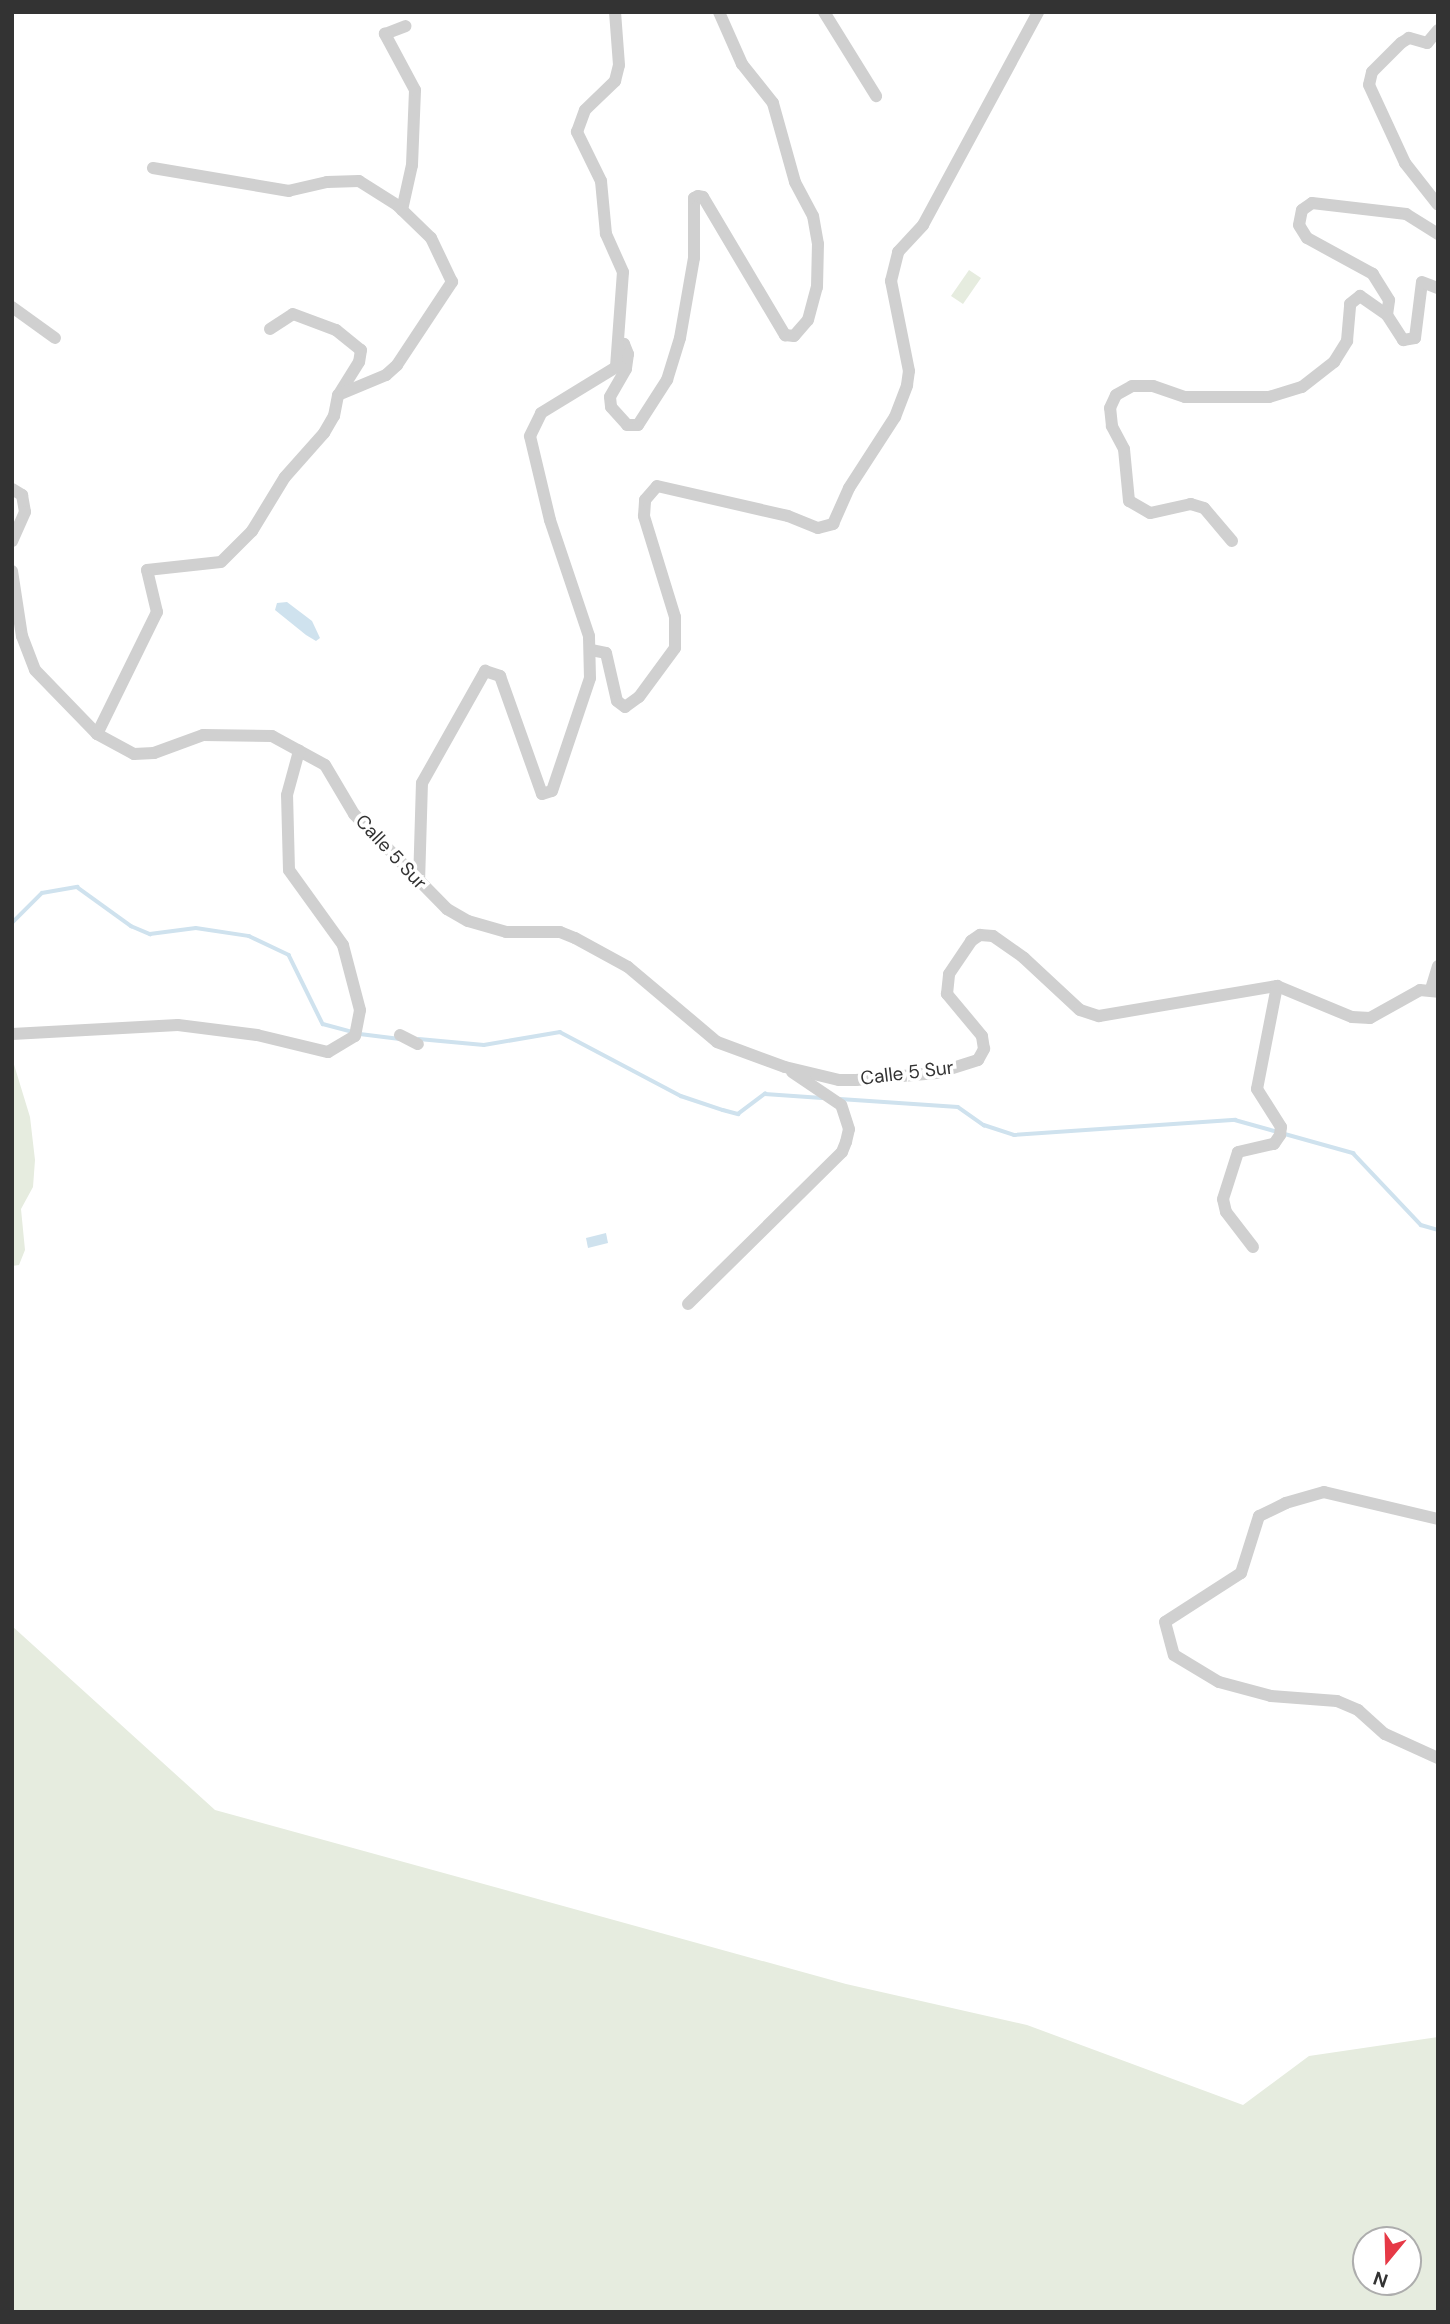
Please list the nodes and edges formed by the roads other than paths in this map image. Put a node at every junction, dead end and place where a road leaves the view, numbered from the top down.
1 (615, 12) edge
2 (719, 12) edge
3 (824, 12) edge
4 (1038, 12) edge
5 (406, 26) dead end
6 (1438, 30) edge
7 (876, 96) dead end
8 (153, 169) dead end
9 (1438, 205) edge
10 (402, 210) junction
11 (1438, 234) edge
12 (1438, 288) edge
13 (12, 307) edge
14 (1387, 315) junction
15 (270, 329) dead end
16 (55, 338) dead end
17 (619, 343) junction
18 (338, 396) junction
19 (12, 489) edge
20 (12, 541) edge
21 (1231, 541) dead end
22 (12, 570) edge
23 (591, 650) junction
24 (97, 734) junction
25 (299, 751) junction
26 (419, 883) junction
27 (1438, 966) edge
28 (1277, 986) junction
29 (1434, 990) edge
30 (12, 1034) edge
31 (400, 1035) dead end
32 (418, 1044) dead end
33 (785, 1067) junction
34 (1253, 1247) dead end
35 (688, 1304) dead end
36 (1438, 1519) edge
37 (1438, 1758) edge

1 - 17 street
2 - 17 street
3 - 7 street
4 - 23 street
5 - 10 street
6 - 9 street
8 - 10 street
10 - 18 street
11 - 14 street
12 - 14 street
13 - 16 street
14 - 21 street
15 - 18 street
17 - 23 street
18 - 24 street
19 - 20 street
22 - 24 street, Calle 5 Sur
23 - 26 street
24 - 25 street, Calle 5 Sur
25 - 26 street, Calle 5 Sur
25 - 30 street
26 - 33 street, Calle 5 Sur
27 - 29 street
28 - 29 street
28 - 33 street, Calle 5 Sur
28 - 34 street
31 - 32 street
33 - 35 street
36 - 37 street

